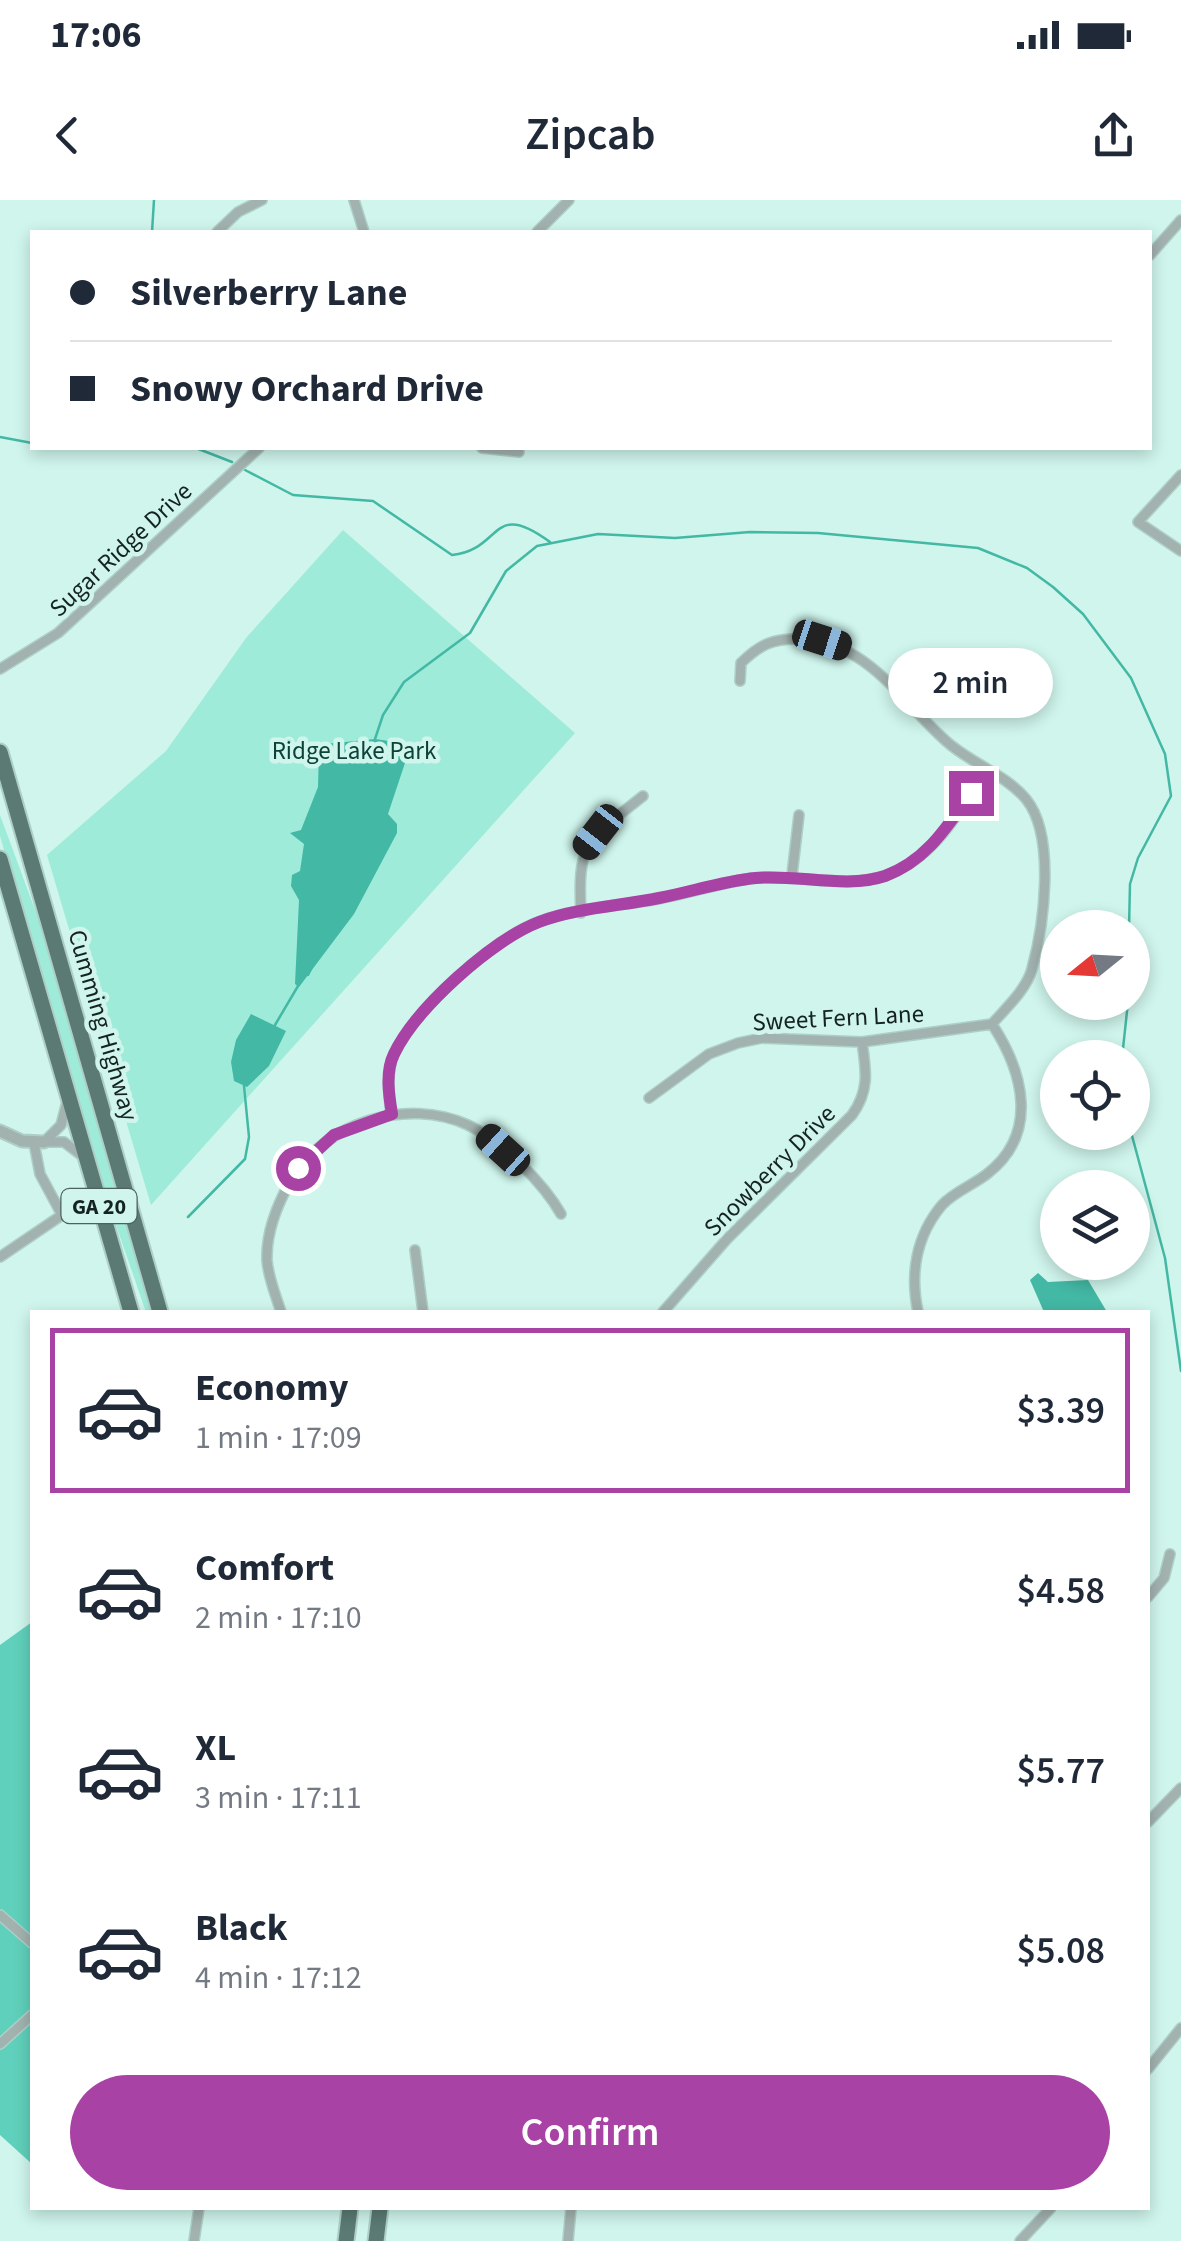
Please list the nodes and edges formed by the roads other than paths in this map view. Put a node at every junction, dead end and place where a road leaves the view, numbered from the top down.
1 (262, 200) edge
2 (354, 200) edge
3 (569, 200) edge
4 (1181, 220) edge
5 (219, 230) edge
6 (363, 230) edge
7 (539, 230) edge
8 (1152, 254) edge
9 (258, 450) edge
10 (501, 450) edge
11 (520, 452) dead end
12 (1181, 475) edge
13 (1181, 551) edge
14 (0, 669) edge
15 (740, 681) dead end
16 (0, 752) edge
17 (987, 770) junction
18 (643, 796) dead end
19 (798, 815) dead end
20 (0, 858) edge
21 (792, 875) junction
22 (581, 913) junction
23 (992, 1024) junction
24 (862, 1042) junction
25 (649, 1098) dead end
26 (68, 1100) junction
27 (392, 1114) junction
28 (0, 1131) edge
29 (39, 1142) junction
30 (86, 1160) junction
31 (561, 1214) dead end
32 (415, 1250) dead end
33 (0, 1257) edge
34 (130, 1310) edge
35 (159, 1310) edge
36 (280, 1310) edge
37 (423, 1310) edge
38 (665, 1310) edge
39 (918, 1310) edge
40 (1170, 1554) dead end
41 (1150, 1595) edge
42 (1181, 1788) edge
43 (1150, 1820) edge
44 (0, 1914) edge
45 (30, 1941) edge
46 (30, 2018) edge
47 (1181, 2028) edge
48 (0, 2044) edge
49 (1150, 2067) edge
50 (199, 2210) edge
51 (350, 2210) edge
52 (380, 2210) edge
53 (571, 2210) edge
54 (1050, 2210) edge
55 (194, 2241) edge
56 (346, 2241) edge
57 (376, 2241) edge
58 (568, 2241) edge
59 (1020, 2241) edge

1 - 5 street
2 - 6 street
3 - 7 street
4 - 8 street
9 - 14 street, Sugar Ridge Drive
10 - 11 street
12 - 13 street
15 - 17 street
16 - 35 highway, Cumming Highway / GA 20
17 - 21 street
17 - 23 street
18 - 22 street
19 - 21 street
20 - 26 highway, GA 20
21 - 22 street
22 - 27 street
23 - 24 street, Sweet Fern Lane
23 - 39 street
24 - 25 street, Sweet Fern Lane
24 - 38 street, Snowberry Drive
26 - 29 street
26 - 30 highway, GA 20
27 - 31 street
27 - 36 street
28 - 29 street
29 - 30 street
29 - 33 street
30 - 34 highway, GA 20
32 - 37 street
40 - 41 street
42 - 43 street
44 - 45 street
46 - 48 street
47 - 49 street
50 - 55 street
51 - 56 highway
52 - 57 highway
53 - 58 street
54 - 59 street

